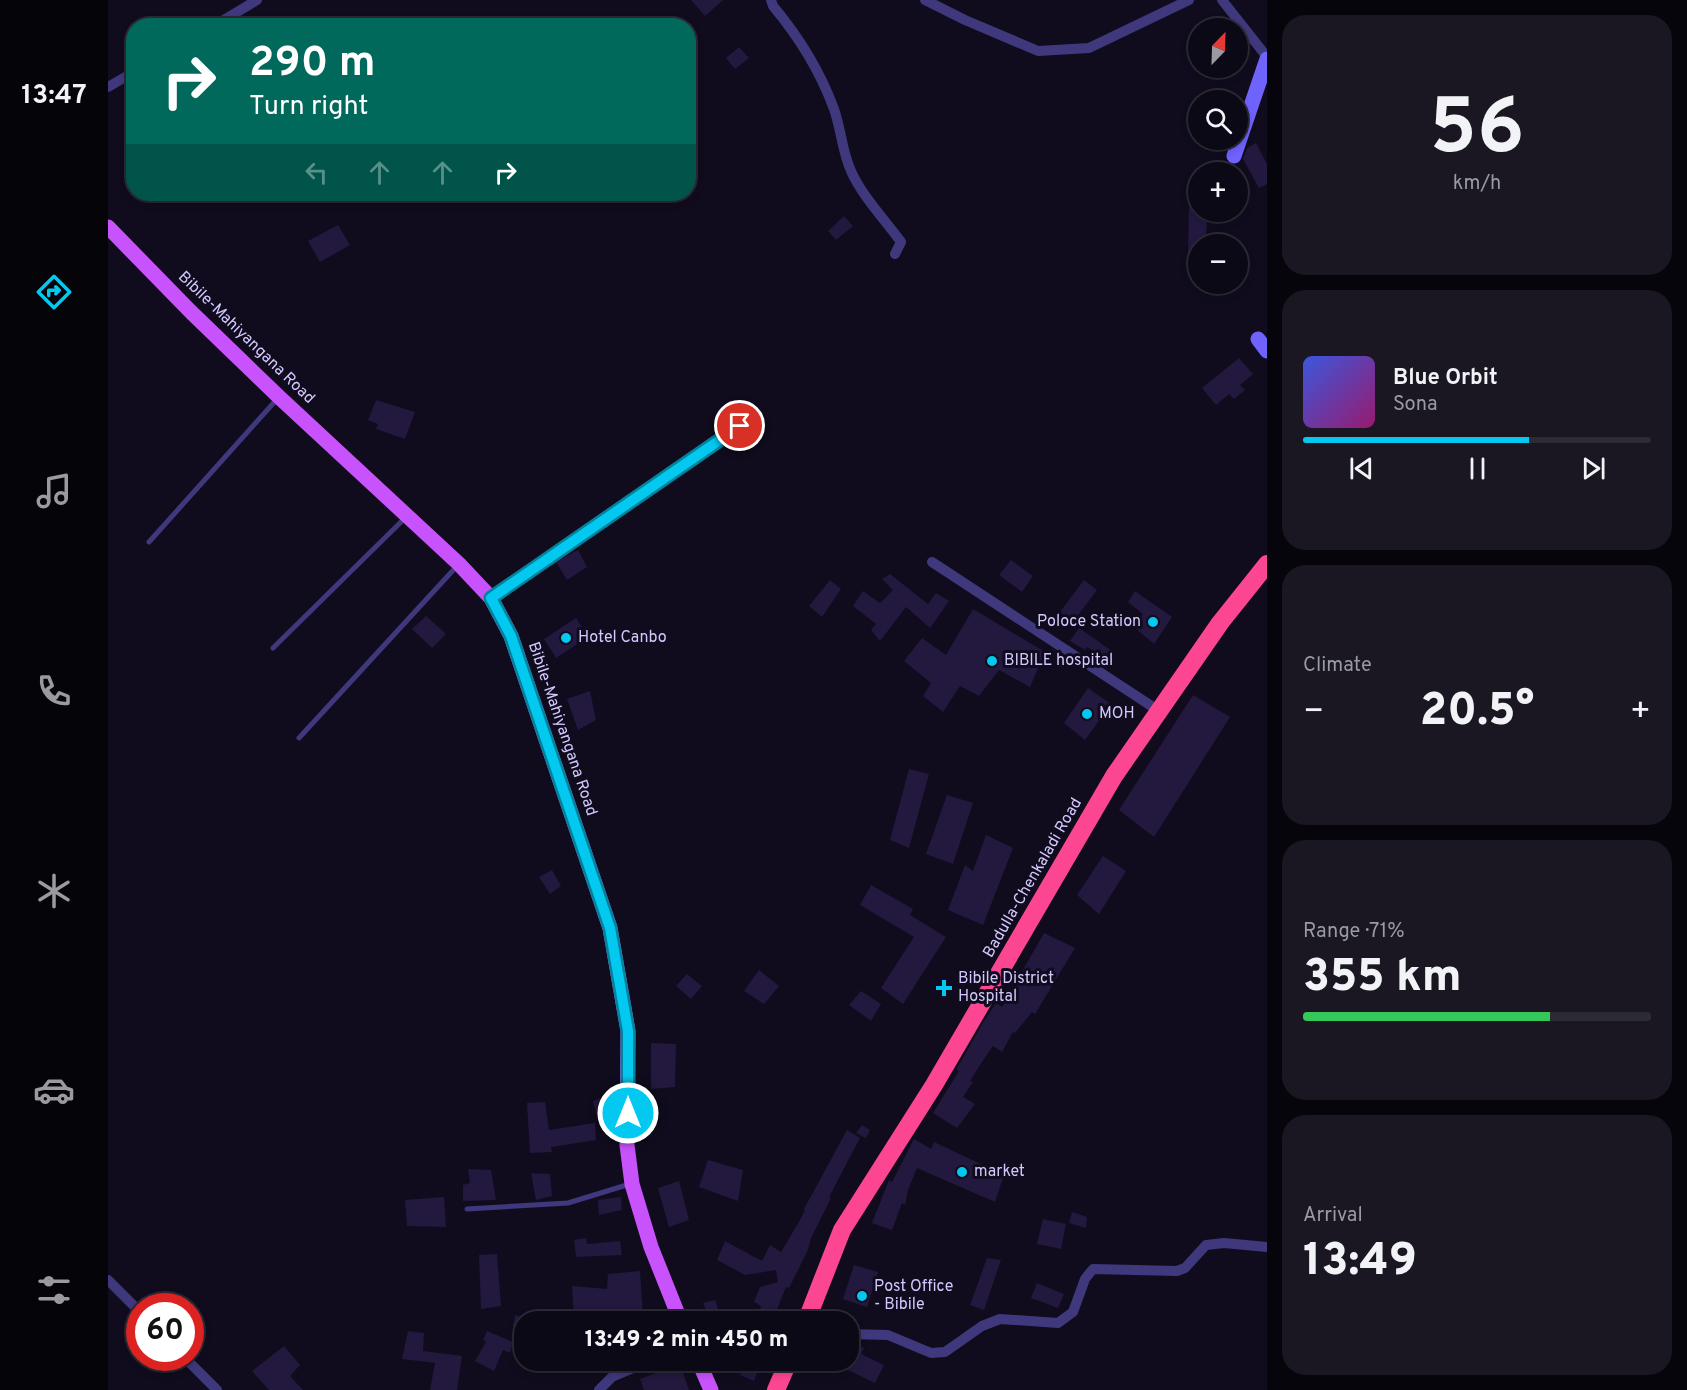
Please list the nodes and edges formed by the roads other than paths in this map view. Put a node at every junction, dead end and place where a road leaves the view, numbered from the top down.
1 (257, 0) edge
2 (771, 0) edge
3 (925, 0) edge
4 (1189, 0) edge
5 (1222, 0) edge
6 (227, 18) edge
7 (1267, 58) edge
8 (126, 77) edge
9 (108, 87) edge
10 (1234, 156) dead end
11 (108, 227) edge
12 (895, 254) dead end
13 (279, 397) junction
14 (759, 413) dead end
15 (406, 517) junction
16 (149, 542) dead end
17 (932, 562) dead end
18 (459, 564) junction
19 (1267, 564) edge
20 (491, 598) junction
21 (273, 648) dead end
22 (1159, 711) junction
23 (299, 738) dead end
24 (632, 1184) junction
25 (467, 1209) dead end
26 (1267, 1247) edge
27 (108, 1280) edge
28 (126, 1298) edge
29 (677, 1311) edge
30 (810, 1311) edge
31 (859, 1334) edge
32 (198, 1371) edge
33 (626, 1371) edge
34 (703, 1371) edge
35 (784, 1371) edge
36 (217, 1390) edge
37 (599, 1390) edge
38 (711, 1390) edge
39 (776, 1390) edge

1 - 6 street
2 - 12 street
3 - 4 street
5 - 7 street
7 - 10 street
8 - 9 street
11 - 13 main road, Bibile-Mahiyangana Road
13 - 15 main road, Bibile-Mahiyangana Road
13 - 16 lane
14 - 20 lane
15 - 18 main road, Bibile-Mahiyangana Road
15 - 21 lane
17 - 22 street
18 - 20 main road, Bibile-Mahiyangana Road
18 - 23 lane
19 - 22 highway, Badulla-Chenkaladi Road
20 - 24 main road, Bibile-Mahiyangana Road
22 - 30 highway, Badulla-Chenkaladi Road
24 - 25 lane
24 - 29 main road, Bibile-Mahiyangana Road
26 - 31 street
27 - 28 street
32 - 36 street
33 - 37 street
34 - 38 main road
35 - 39 highway

